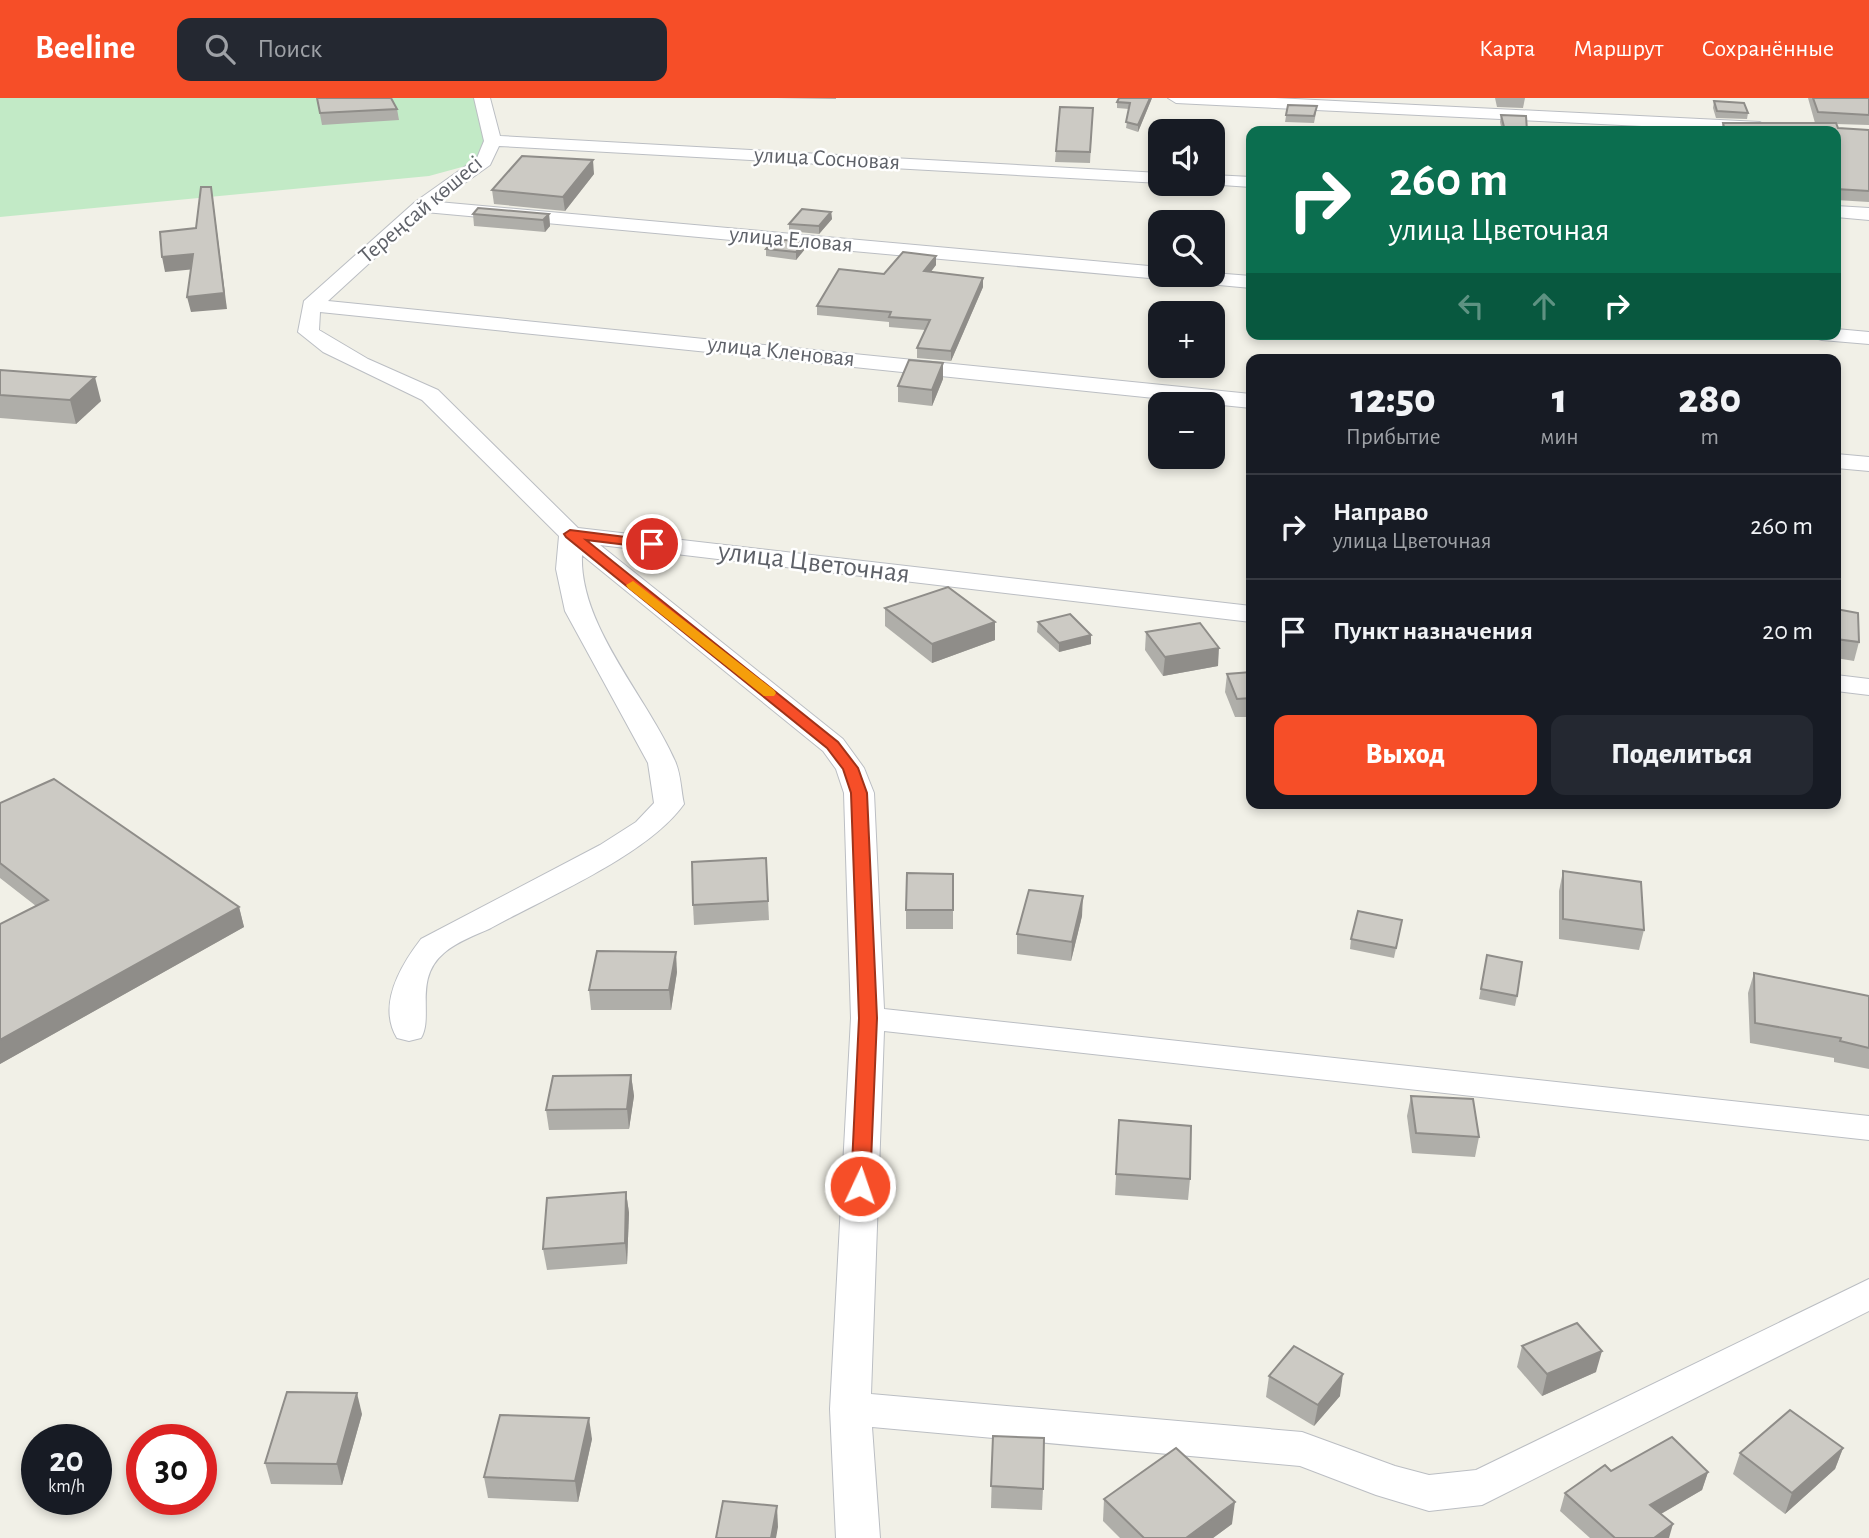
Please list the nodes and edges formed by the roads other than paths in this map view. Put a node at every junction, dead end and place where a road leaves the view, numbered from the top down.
1 (482, 98) edge
2 (1176, 98) edge
3 (1735, 126) edge
4 (493, 141) junction
5 (1148, 176) edge
6 (1225, 181) edge
7 (1246, 182) edge
8 (421, 206) junction
9 (1841, 212) edge
10 (1869, 214) edge
11 (1148, 272) edge
12 (1225, 280) edge
13 (1246, 282) edge
14 (311, 305) junction
15 (1841, 336) edge
16 (1869, 338) edge
17 (1246, 400) edge
18 (1841, 461) edge
19 (1869, 464) edge
20 (570, 534) junction
21 (1246, 613) edge
22 (1841, 684) edge
23 (1869, 687) edge
24 (868, 1018) junction
25 (409, 1030) dead end
26 (1869, 1128) edge
27 (1869, 1294) edge
28 (850, 1409) junction
29 (858, 1538) edge

1 - 4 street, Тереңсай көшесі
2 - 3 street
4 - 5 street, улица Сосновая
4 - 8 street, Тереңсай көшесі
6 - 7 street
8 - 11 street, улица Еловая
8 - 14 street, Тереңсай көшесі
9 - 10 street
12 - 13 street
14 - 17 street, улица Кленовая
14 - 20 street
15 - 16 street
18 - 19 street
20 - 21 street, улица Цветочная
20 - 24 street
20 - 25 street
22 - 23 street
24 - 26 street
24 - 28 street
27 - 28 street
28 - 29 street

